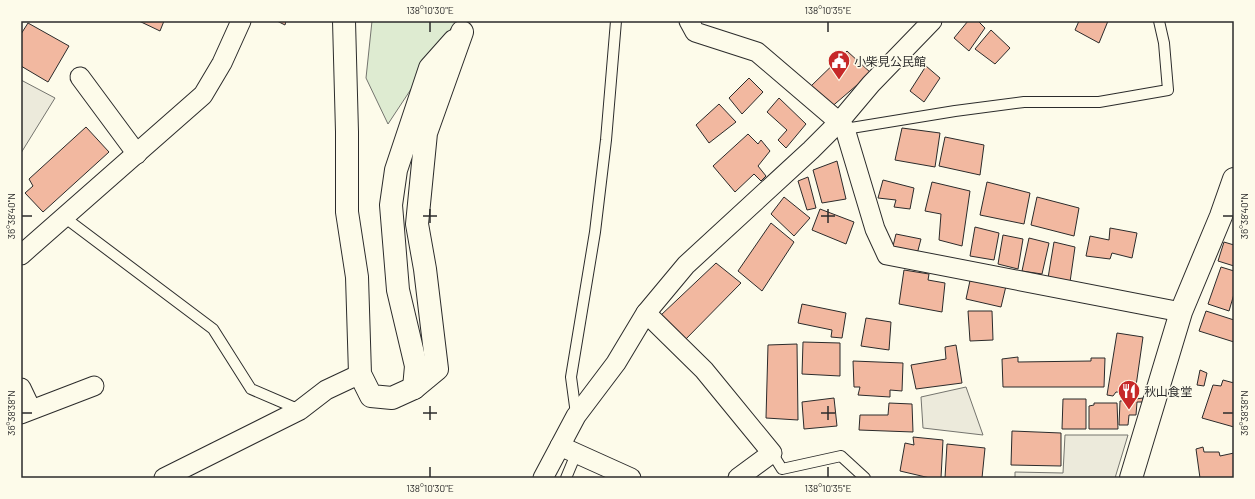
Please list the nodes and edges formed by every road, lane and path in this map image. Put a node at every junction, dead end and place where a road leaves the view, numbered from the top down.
1 (241, 21) edge
2 (344, 21) edge
3 (616, 21) edge
4 (689, 21) edge
5 (932, 21) edge
6 (1159, 21) edge
7 (466, 26) edge
8 (80, 77) dead end
9 (842, 126) junction
10 (137, 154) junction
11 (1234, 179) edge
12 (64, 217) junction
13 (1228, 217) edge
14 (21, 255) edge
15 (1180, 312) junction
16 (646, 313) junction
17 (360, 374) junction
18 (94, 386) dead end
19 (21, 388) edge
20 (414, 388) junction
21 (300, 410) junction
22 (26, 412) edge
23 (576, 416) junction
24 (568, 450) junction
25 (772, 453) junction
26 (164, 478) edge
27 (543, 478) edge
28 (566, 478) edge
29 (631, 478) edge
30 (738, 478) edge
31 (865, 478) edge
32 (1131, 478) edge

1 - 10 street
2 - 17 street
3 - 23 lane
4 - 9 street
5 - 9 street
6 - 9 lane
7 - 20 street
7 - 20 street
8 - 10 street
9 - 15 street
9 - 16 street
10 - 12 street
11 - 13 street
12 - 14 street
12 - 21 lane
13 - 15 street
15 - 32 street
16 - 23 street
16 - 25 street
17 - 20 street
17 - 21 street
18 - 22 street
19 - 22 street
21 - 26 street
23 - 24 street
24 - 27 street
24 - 28 lane
24 - 29 street
25 - 30 street
25 - 31 lane

